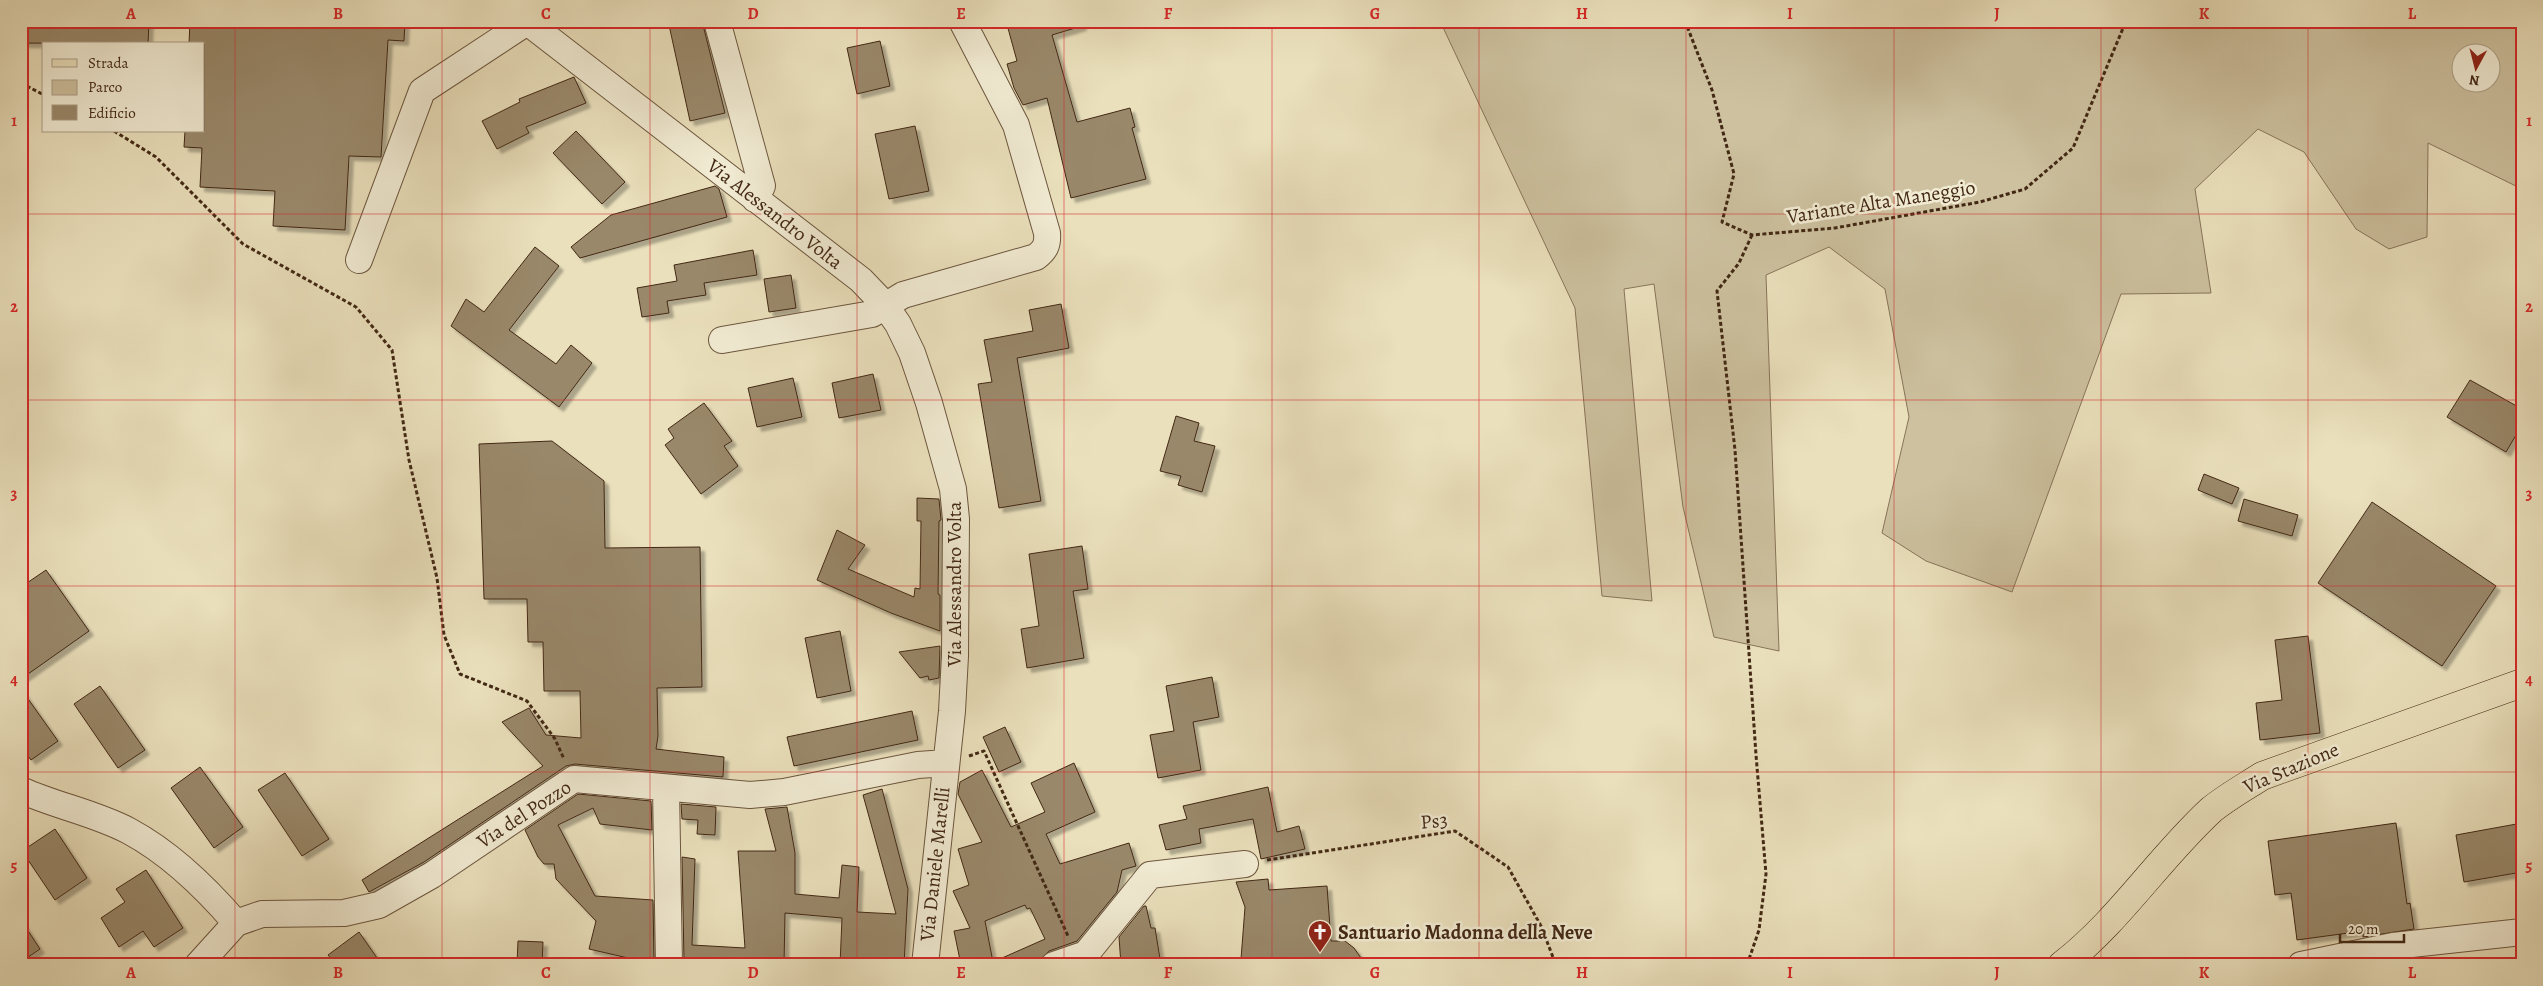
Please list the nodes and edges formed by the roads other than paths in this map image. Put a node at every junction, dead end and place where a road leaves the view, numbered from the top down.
1 (717, 21) edge
2 (962, 21) edge
3 (527, 22) edge
4 (755, 198) junction
5 (359, 260) dead end
6 (884, 304) junction
7 (722, 340) dead end
8 (2522, 683) edge
9 (946, 763) junction
10 (666, 788) junction
11 (21, 790) edge
12 (1244, 864) road end
13 (236, 923) junction
14 (2522, 932) edge
15 (198, 965) edge
16 (668, 965) edge
17 (925, 965) edge
18 (1054, 965) edge
19 (2062, 965) edge
20 (2301, 965) edge

1 - 4 street
2 - 6 street
3 - 4 street, Via Alessandro Volta
3 - 5 street
4 - 6 street, Via Alessandro Volta
6 - 7 street
6 - 9 street, Via Alessandro Volta
8 - 19 main road, Via Stazione
9 - 10 street, Via del Pozzo
9 - 17 street, Via Daniele Marelli
10 - 13 street, Via del Pozzo
10 - 16 street
11 - 13 street
12 - 18 street
13 - 15 street
14 - 20 street

